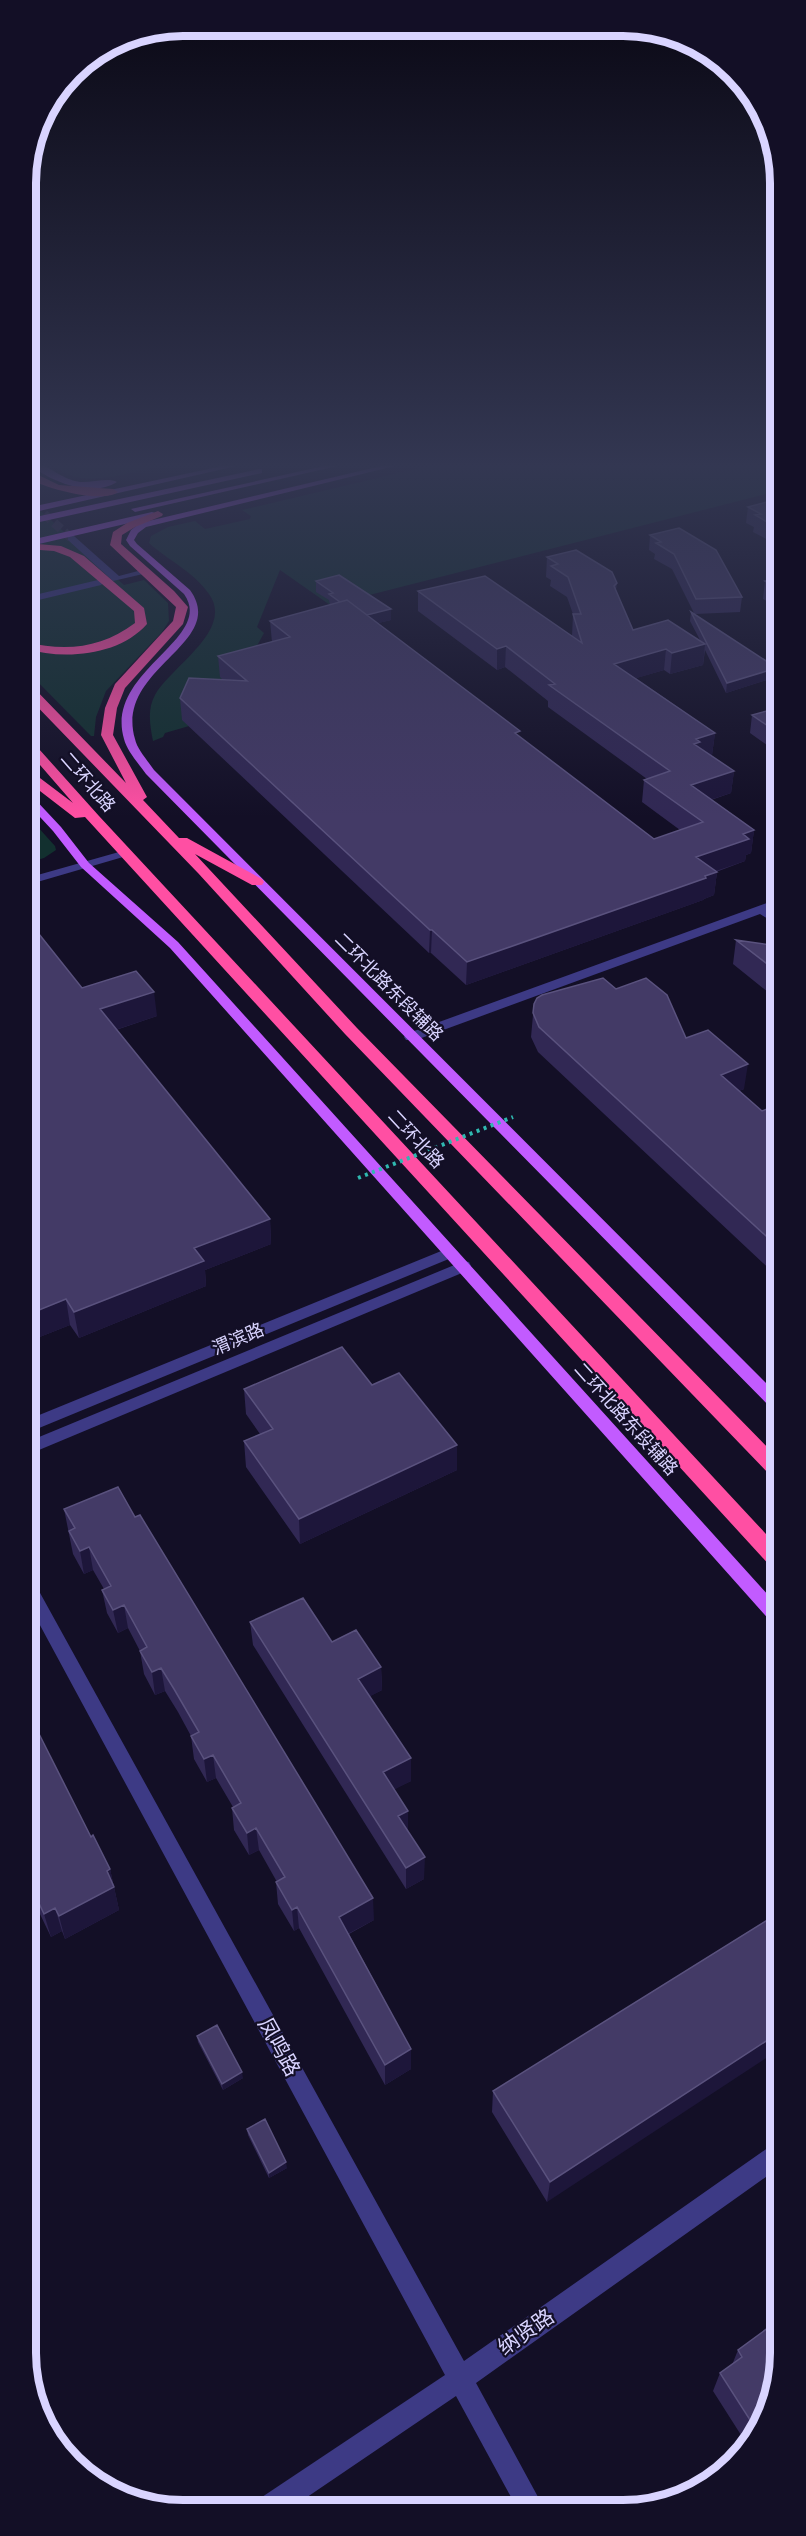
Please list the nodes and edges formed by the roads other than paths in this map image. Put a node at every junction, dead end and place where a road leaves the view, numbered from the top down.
1 (106, 580) edge
2 (156, 580) edge
3 (172, 580) edge
4 (98, 583) dead end
5 (36, 598) edge
6 (36, 649) edge
7 (36, 697) edge
8 (36, 752) edge
9 (36, 782) edge
10 (36, 807) edge
11 (150, 817) junction
12 (165, 831) junction
13 (121, 848) junction
14 (86, 865) junction
15 (36, 879) edge
16 (257, 882) junction
17 (770, 906) edge
18 (762, 909) junction
19 (770, 915) edge
20 (411, 1037) junction
21 (451, 1252) junction
22 (464, 1266) junction
23 (770, 1397) edge
24 (36, 1423) edge
25 (36, 1445) edge
26 (770, 1463) edge
27 (770, 1552) edge
28 (36, 1603) edge
29 (770, 1609) edge
30 (770, 2160) edge
31 (460, 2379) junction
32 (280, 2500) edge
33 (527, 2500) edge

1 - 6 highway
2 - 11 highway
3 - 16 main road, 二环北路东段辅路
4 - 5 street
7 - 11 highway, 二环北路
8 - 13 highway, 二环北路
9 - 13 highway
10 - 14 main road, 二环北路东段辅路
11 - 12 highway, 二环北路
12 - 16 highway
12 - 26 highway, 二环北路
13 - 14 street
13 - 27 highway, 二环北路
14 - 15 street
14 - 21 main road, 二环北路东段辅路
16 - 20 main road, 二环北路东段辅路
17 - 18 street
18 - 19 street
18 - 20 street
20 - 23 main road, 二环北路东段辅路
21 - 22 main road, 二环北路东段辅路
21 - 24 street, 渭滨路
22 - 25 street, 渭滨路
22 - 29 main road, 二环北路东段辅路
28 - 31 street, 凤鸣路
30 - 31 street, 纳贤路
31 - 32 street, 纳贤路
31 - 33 street, 凤鸣路

